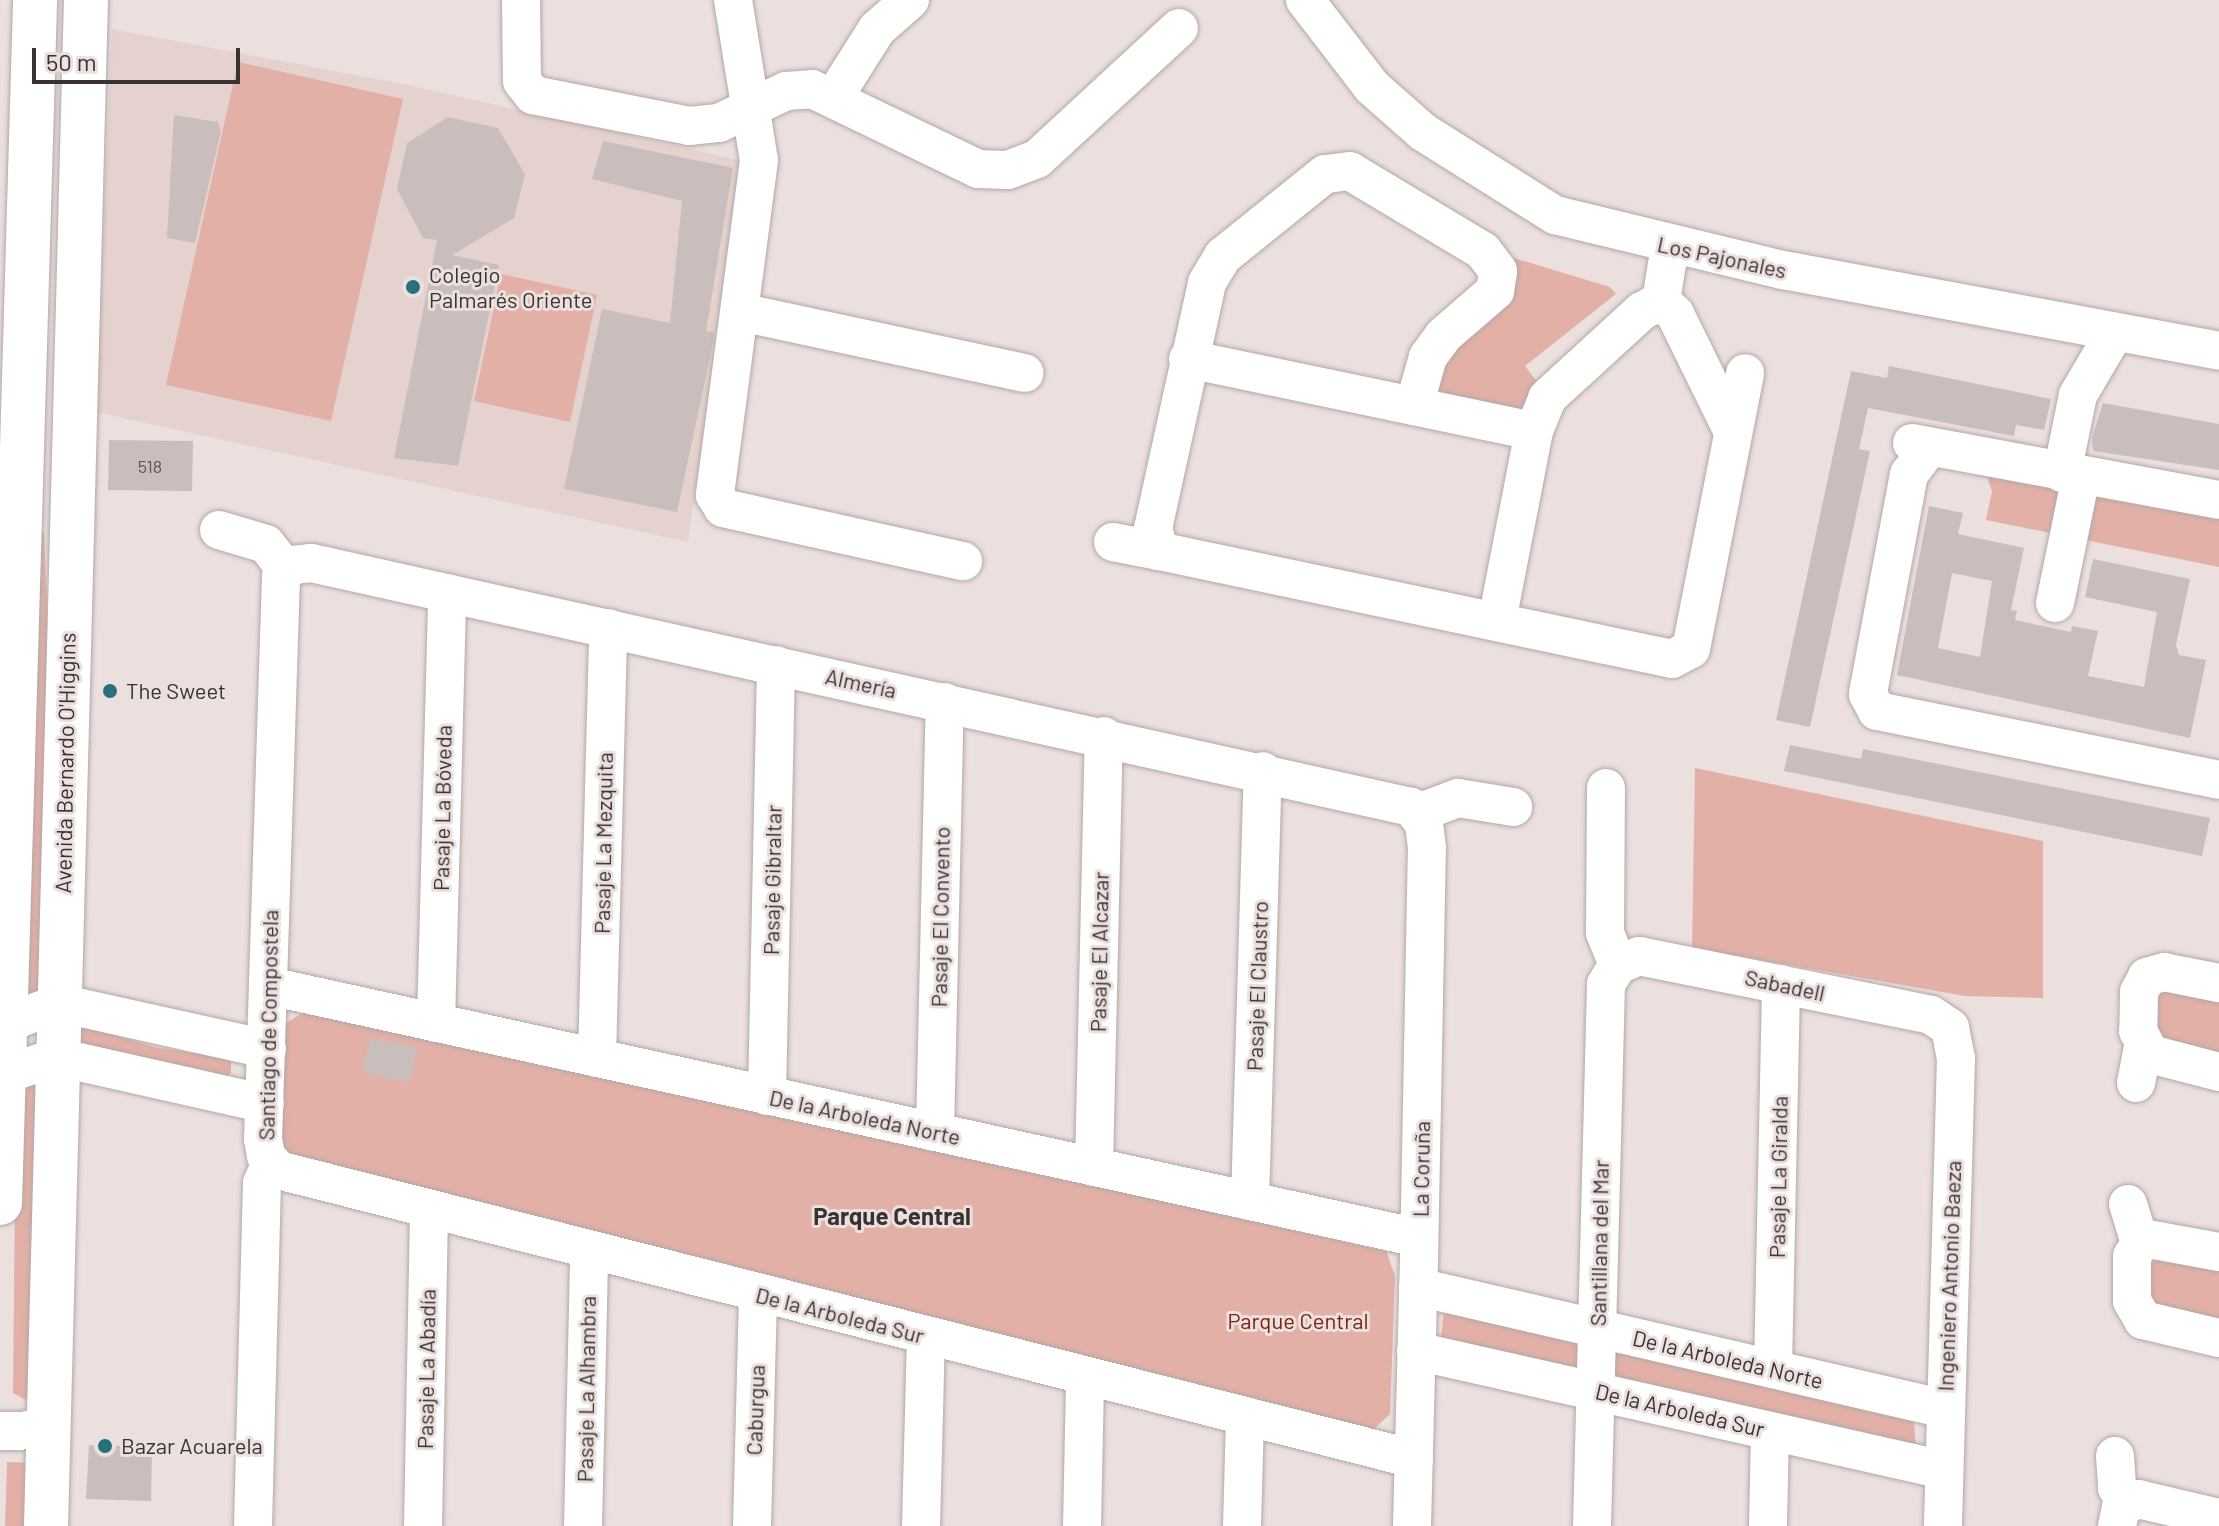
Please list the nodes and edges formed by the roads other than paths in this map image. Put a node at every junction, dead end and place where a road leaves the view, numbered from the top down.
1 (35, 0) edge
2 (86, 0) edge
3 (521, 0) edge
4 (733, 0) edge
5 (910, 0) edge
6 (1305, 0) edge
7 (1179, 28) dead end
8 (834, 97) junction
9 (751, 104) junction
10 (1670, 246) junction
11 (1662, 293) junction
12 (740, 312) junction
13 (2061, 323) junction
14 (2115, 332) junction
15 (2219, 351) edge
16 (1188, 359) junction
17 (1025, 373) dead end
18 (1745, 373) dead end
19 (2078, 395) junction
20 (1414, 406) junction
21 (1732, 430) junction
22 (1534, 431) junction
23 (2072, 474) junction
24 (2219, 500) edge
25 (219, 530) dead end
26 (1113, 542) dead end
27 (12, 543) edge
28 (1159, 551) junction
29 (963, 561) dead end
30 (69, 566) junction
31 (286, 570) junction
32 (447, 593) junction
33 (2055, 603) dead end
34 (1497, 621) junction
35 (608, 628) junction
36 (776, 665) junction
37 (945, 702) junction
38 (6, 732) edge
39 (1104, 736) junction
40 (1263, 771) junction
41 (2219, 780) edge
42 (1606, 788) dead end
43 (1513, 807) dead end
44 (1418, 813) junction
45 (4, 904) edge
46 (1618, 965) junction
47 (2219, 983) edge
48 (1781, 984) junction
49 (59, 1003) junction
50 (268, 1018) junction
51 (436, 1023) junction
52 (5, 1024) junction
53 (1950, 1028) joint
54 (57, 1057) junction
55 (597, 1058) junction
56 (2219, 1072) edge
57 (2, 1076) edge
58 (767, 1096) junction
59 (265, 1104) junction
60 (935, 1132) junction
61 (271, 1163) junction
62 (1094, 1167) junction
63 (1250, 1201) junction
64 (0, 1203) edge
65 (2128, 1204) dead end
66 (429, 1212) junction
67 (1419, 1238) junction
68 (2139, 1241) junction
69 (2219, 1252) edge
70 (589, 1253) junction
71 (1418, 1287) junction
72 (758, 1295) junction
73 (1597, 1329) junction
74 (926, 1337) junction
75 (2219, 1338) edge
76 (1416, 1351) junction
77 (1773, 1369) junction
78 (1085, 1377) junction
79 (1596, 1391) junction
80 (1945, 1409) junction
81 (1245, 1417) junction
82 (49, 1430) junction
83 (0, 1431) edge
84 (1770, 1431) junction
85 (2115, 1456) dead end
86 (1414, 1459) junction
87 (1944, 1470) junction
88 (2121, 1514) edge
89 (2219, 1518) edge
90 (46, 1526) edge
91 (253, 1526) edge
92 (423, 1526) edge
93 (583, 1526) edge
94 (752, 1526) edge
95 (921, 1526) edge
96 (1082, 1526) edge
97 (1242, 1526) edge
98 (1412, 1526) edge
99 (1592, 1526) edge
100 (1768, 1526) edge
101 (1943, 1526) edge

1 - 27 main road
2 - 30 main road, Avenida Bernardo O'Higgins
3 - 9 street
4 - 9 street
5 - 8 street
6 - 10 street, Los Pajonales
7 - 8 street
8 - 9 street
9 - 12 street
10 - 11 street
10 - 13 street, Los Pajonales
11 - 21 street
11 - 22 street
12 - 17 street
12 - 29 street
13 - 14 street, Los Pajonales
13 - 19 street
14 - 15 street, Los Pajonales
14 - 19 street
16 - 20 street
16 - 20 street
16 - 28 street
18 - 21 street
19 - 23 street
20 - 22 street
21 - 34 street
22 - 34 street
23 - 24 street
23 - 33 street
23 - 41 street
25 - 31 street
26 - 28 street
27 - 30 main road
27 - 38 main road
28 - 34 street
30 - 49 main road, Avenida Bernardo O'Higgins
31 - 32 street, Almería
31 - 50 street, Santiago de Compostela
32 - 35 street, Almería
32 - 51 street, Pasaje La Bóveda
35 - 36 street, Almería
35 - 55 street, Pasaje La Mezquita
36 - 37 street, Almería
36 - 58 street, Pasaje Gibraltar
37 - 39 street, Almería
37 - 60 street, Pasaje El Convento
38 - 45 main road
39 - 40 street, Almería
39 - 62 street, Pasaje El Alcazar
40 - 44 street, Almería
40 - 63 street, Pasaje El Claustro
42 - 46 street
43 - 44 street
44 - 67 street, La Coruña
45 - 52 main road
46 - 48 street, Sabadell
46 - 73 street, Santillana del Mar
47 - 56 street
48 - 53 street, Sabadell
48 - 77 street, Pasaje La Giralda
49 - 50 street
49 - 52 street
49 - 54 main road, Avenida Bernardo O'Higgins
50 - 51 street, De la Arboleda Norte
50 - 59 street, Santiago de Compostela
51 - 55 street, De la Arboleda Norte
52 - 57 main road
53 - 80 street, Ingeniero Antonio Baeza
54 - 57 street
54 - 59 street
54 - 82 main road, Avenida Bernardo O'Higgins
55 - 58 street, De la Arboleda Norte
57 - 64 main road
58 - 60 street, De la Arboleda Norte
59 - 61 street, Santiago de Compostela
60 - 62 street, De la Arboleda Norte
61 - 66 street, De la Arboleda Sur
61 - 91 street, Santiago de Compostela
62 - 63 street, De la Arboleda Norte
63 - 67 street, De la Arboleda Norte
65 - 68 street
66 - 70 street, De la Arboleda Sur
66 - 92 street, Pasaje La Abadía
67 - 71 street, La Coruña
68 - 69 street
68 - 75 street
70 - 72 street, De la Arboleda Sur
70 - 93 street, Pasaje La Alhambra
71 - 73 street, De la Arboleda Norte
71 - 76 street, La Coruña
72 - 74 street, De la Arboleda Sur
72 - 94 street, Caburgua
73 - 77 street, De la Arboleda Norte
73 - 79 street, Santillana del Mar
74 - 78 street, De la Arboleda Sur
74 - 95 street
76 - 79 street, De la Arboleda Sur
76 - 86 street, La Coruña
77 - 80 street, De la Arboleda Norte
78 - 81 street, De la Arboleda Sur
78 - 96 street
79 - 84 street, De la Arboleda Sur
79 - 99 street, Santillana del Mar
80 - 87 street, Ingeniero Antonio Baeza
81 - 86 street, De la Arboleda Sur
81 - 97 street
82 - 83 street
82 - 90 main road, Avenida Bernardo O'Higgins
84 - 87 street, De la Arboleda Sur
84 - 100 street
85 - 88 street
86 - 98 street, La Coruña
87 - 101 street, Ingeniero Antonio Baeza
88 - 89 street

